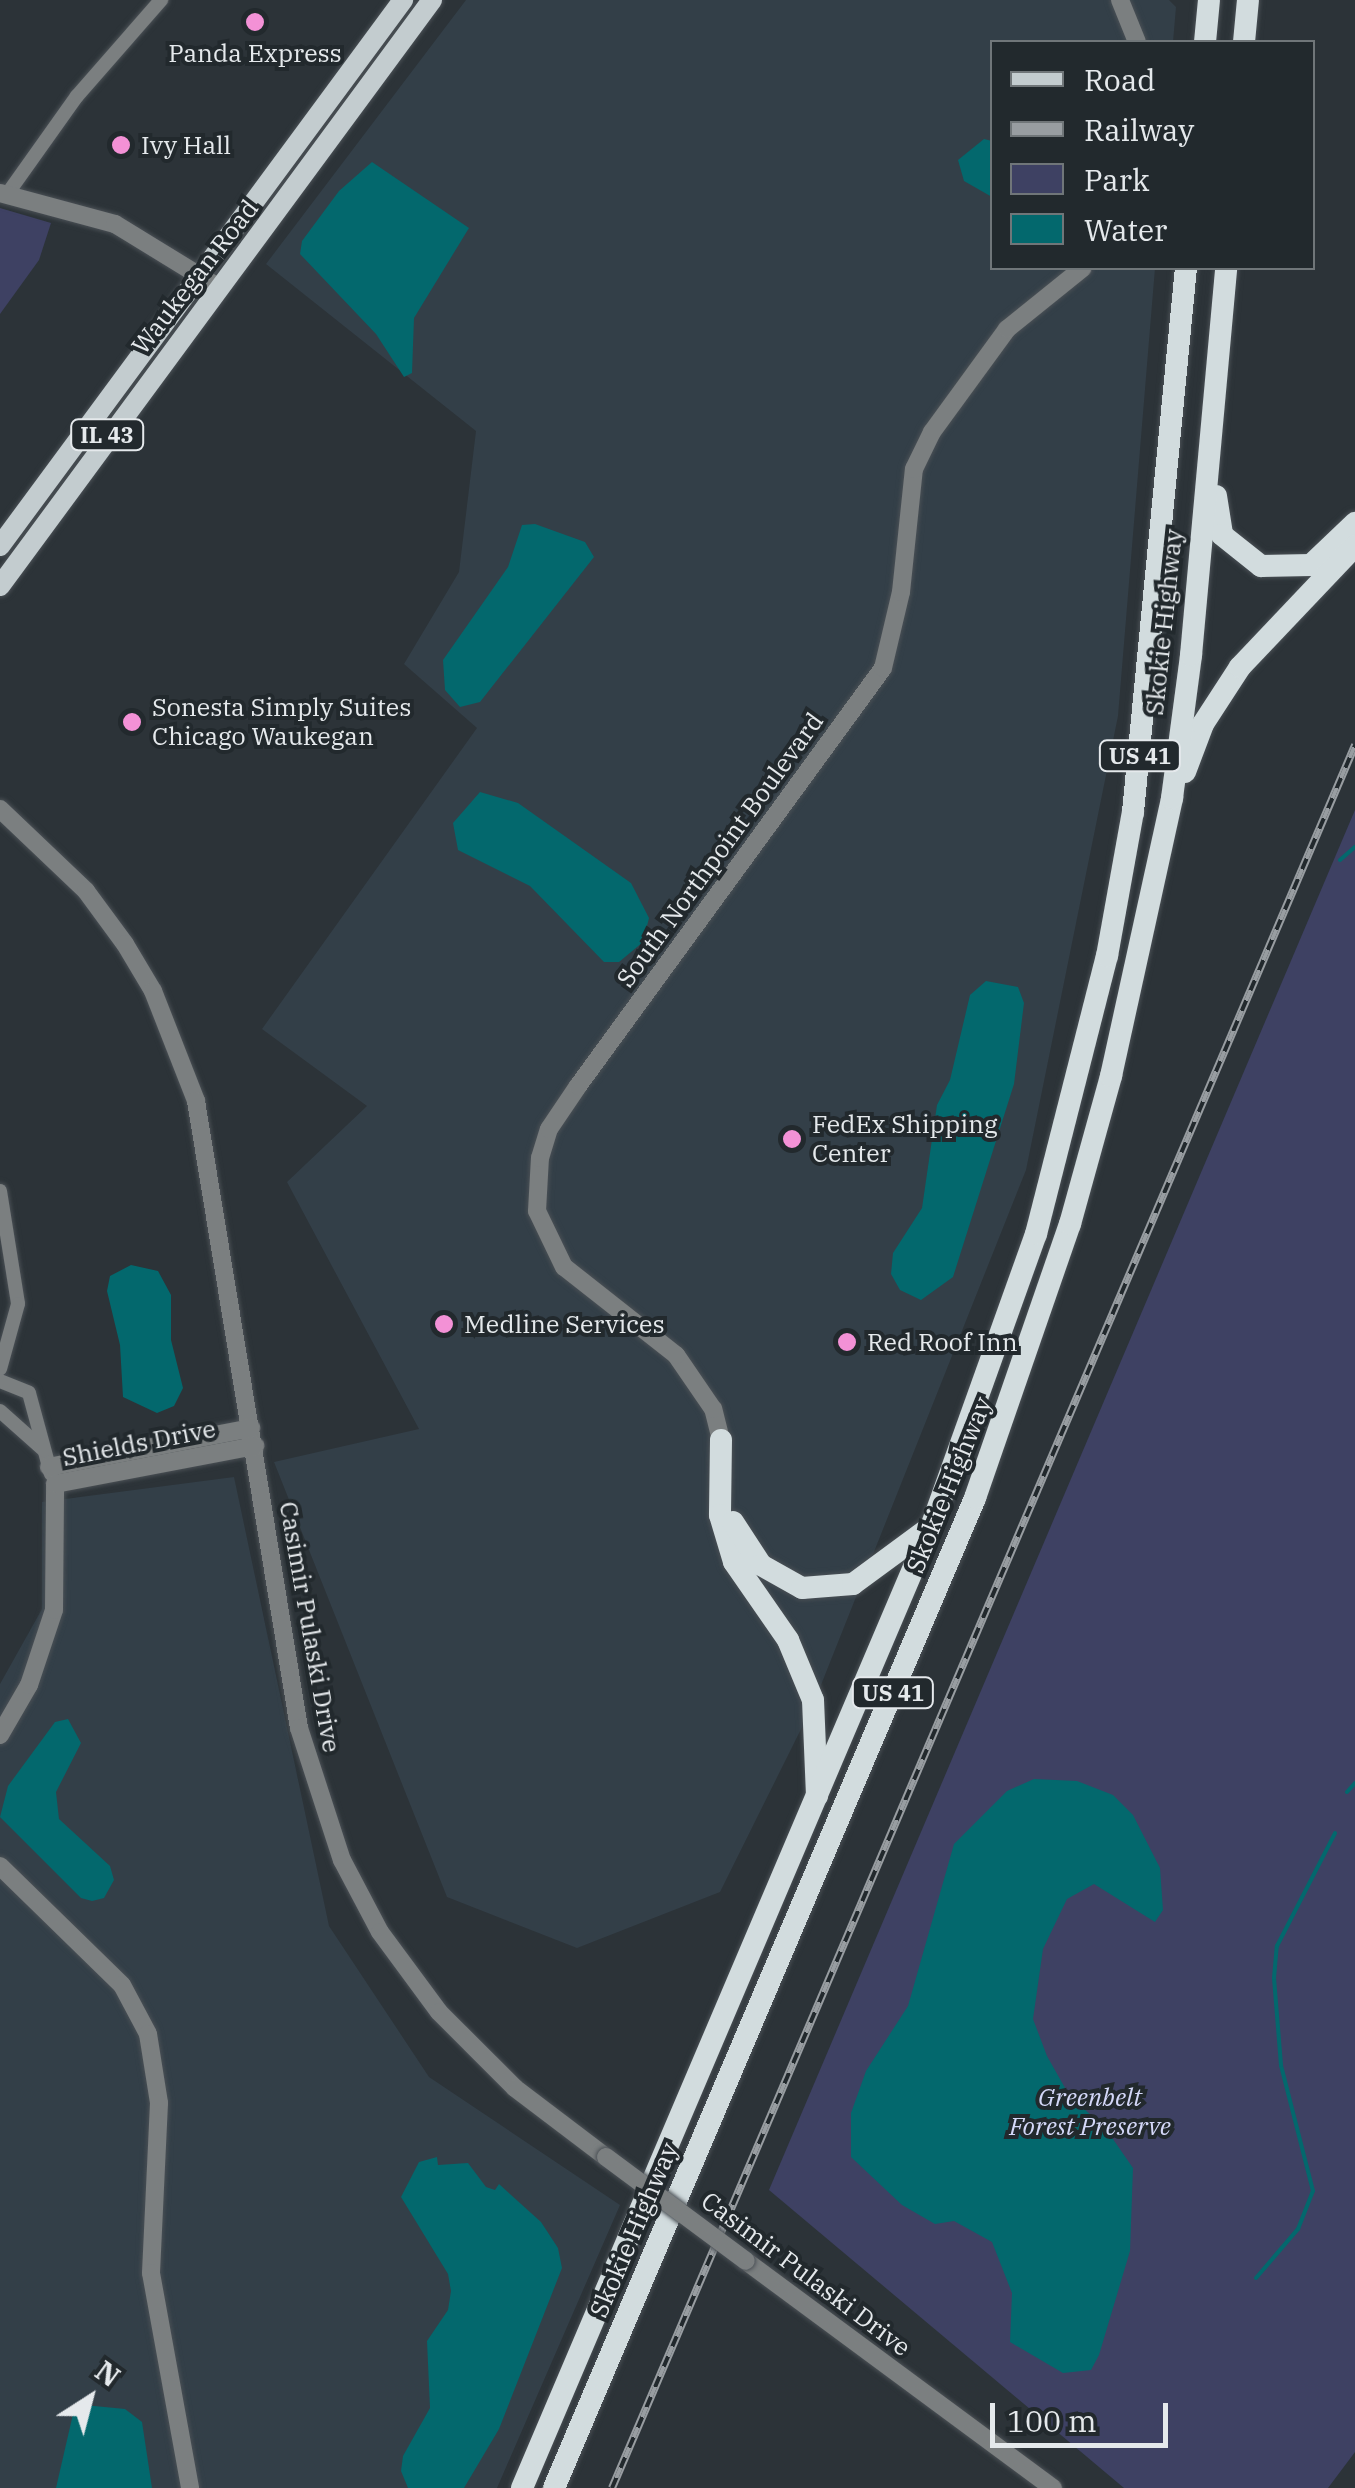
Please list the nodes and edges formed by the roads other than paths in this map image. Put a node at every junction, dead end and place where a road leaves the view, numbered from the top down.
1 (162, 0) edge
2 (404, 0) edge
3 (432, 0) edge
4 (1120, 0) edge
5 (1196, 0) edge
6 (1209, 0) edge
7 (1248, 0) edge
8 (1136, 40) edge
9 (1196, 40) edge
10 (1205, 40) edge
11 (1244, 40) edge
12 (4, 193) edge
13 (1081, 270) edge
14 (1186, 270) edge
15 (1226, 270) edge
16 (200, 273) junction
17 (218, 287) junction
18 (1217, 367) junction
19 (1355, 523) edge
20 (0, 546) edge
21 (1355, 546) edge
22 (0, 586) edge
23 (0, 809) edge
24 (1154, 870) junction
25 (0, 1192) edge
26 (0, 1369) edge
27 (0, 1381) edge
28 (0, 1411) edge
29 (253, 1437) junction
30 (721, 1440) junction
31 (49, 1467) junction
32 (931, 1527) junction
33 (0, 1734) edge
34 (817, 1796) junction
35 (0, 1866) edge
36 (190, 2488) edge
37 (522, 2488) edge
38 (554, 2488) edge
39 (1053, 2488) edge

1 - 12 street
2 - 16 main road, Waukegan Road / IL 43
3 - 17 main road, Waukegan Road / IL 43
4 - 8 street
5 - 9 highway
6 - 10 highway
7 - 11 highway
12 - 16 street
13 - 30 street, South Northpoint Boulevard
14 - 32 highway, Skokie Highway / US 41
15 - 18 highway, Skokie Highway / US 41
16 - 17 street
16 - 20 main road, Waukegan Road / IL 43
17 - 22 main road, Waukegan Road / IL 43
18 - 19 highway
18 - 24 highway, Skokie Highway / US 41
21 - 24 highway
23 - 29 street, Casimir Pulaski Drive
24 - 38 highway, Skokie Highway / US 41
25 - 26 street
27 - 31 street
28 - 31 street
29 - 31 street, Shields Drive
29 - 39 street, Casimir Pulaski Drive, bridge
30 - 32 highway
30 - 34 highway
31 - 33 street, Shields Drive
32 - 34 highway, Skokie Highway / US 41
34 - 37 highway, Skokie Highway / US 41
35 - 36 street

